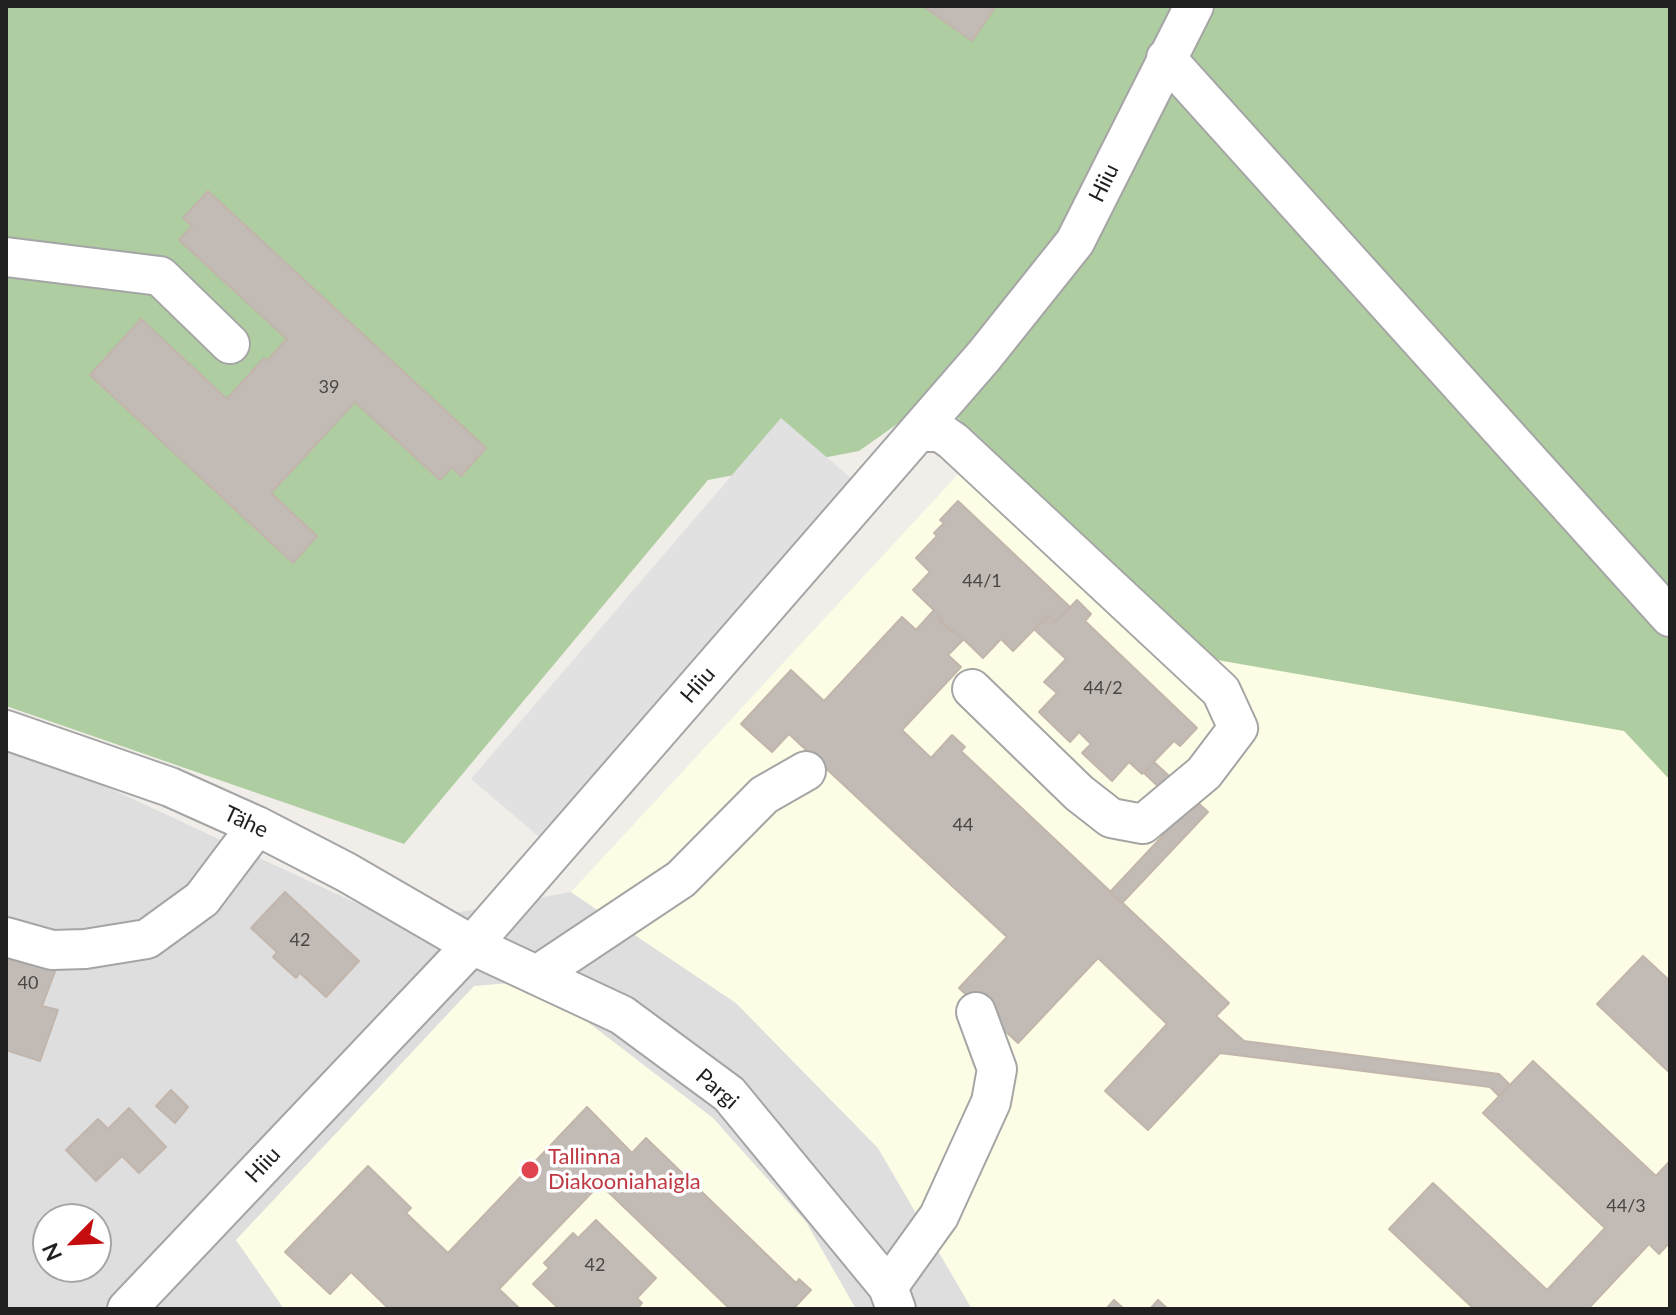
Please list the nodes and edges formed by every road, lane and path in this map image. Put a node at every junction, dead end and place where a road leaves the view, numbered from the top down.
1 (1194, 6) edge
2 (1166, 58) junction
3 (6, 257) edge
4 (230, 344) dead end
5 (918, 432) junction
6 (1670, 617) edge
7 (972, 689) dead end
8 (6, 730) edge
9 (806, 771) dead end
10 (257, 826) junction
11 (6, 937) edge
12 (472, 945) junction
13 (537, 975) junction
14 (976, 1012) dead end
15 (892, 1298) edge
16 (127, 1309) edge

1 - 2 street, Hiiu
2 - 5 street, Hiiu
2 - 6 street
3 - 4 street
5 - 7 street
5 - 12 street, Hiiu
8 - 10 street, Tähe
9 - 13 street
10 - 11 street
10 - 12 street, Tähe
12 - 13 street, Pargi
12 - 16 street, Hiiu
13 - 15 street, Pargi
14 - 15 street

